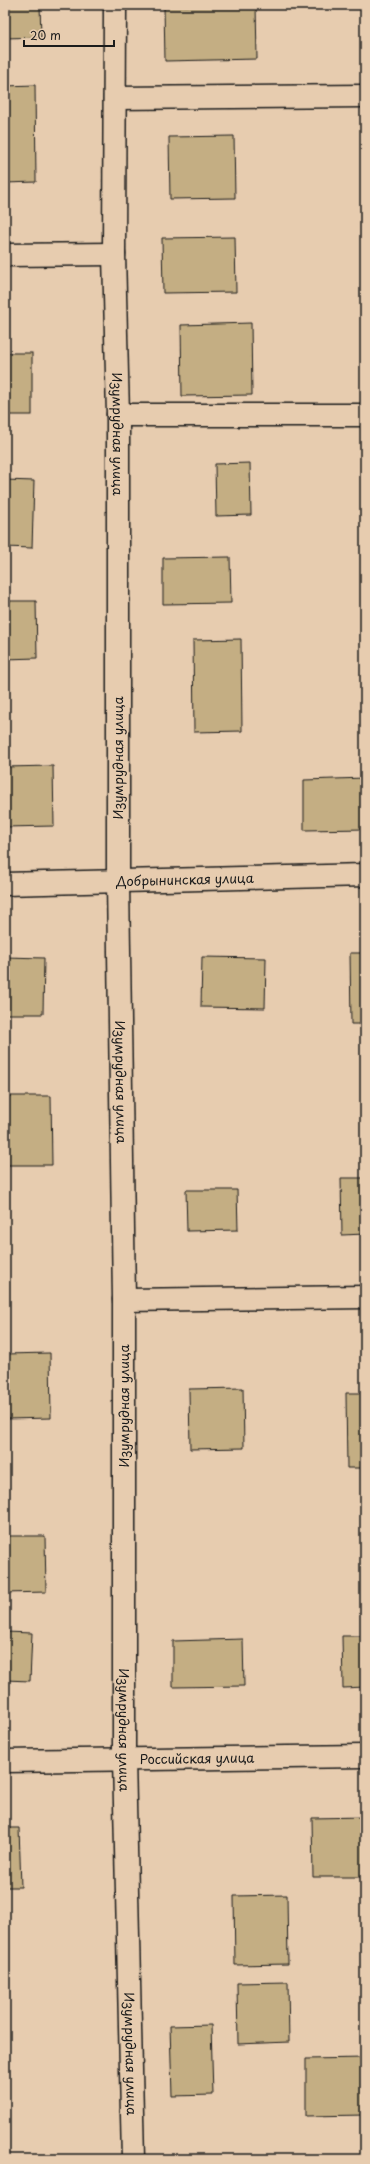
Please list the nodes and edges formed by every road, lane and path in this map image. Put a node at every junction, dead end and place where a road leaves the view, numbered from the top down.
1 (114, 5) edge
2 (365, 96) edge
3 (115, 98) junction
4 (114, 254) junction
5 (5, 255) edge
6 (118, 415) junction
7 (365, 415) edge
8 (365, 875) edge
9 (118, 882) junction
10 (5, 884) edge
11 (365, 1297) edge
12 (124, 1300) junction
13 (365, 1756) edge
14 (124, 1759) junction
15 (5, 1761) edge
16 (133, 2159) edge

1 - 3 street, Изумрудная улица
2 - 3 street
3 - 4 street, Изумрудная улица
4 - 5 street
4 - 6 street, Изумрудная улица
6 - 7 street
6 - 9 street, Изумрудная улица
8 - 9 street, Добрынинская улица
9 - 10 street, Добрынинская улица
9 - 12 street, Изумрудная улица
11 - 12 street
12 - 14 street, Изумрудная улица
13 - 14 street, Российская улица
14 - 15 street, Российская улица
14 - 16 street, Изумрудная улица

